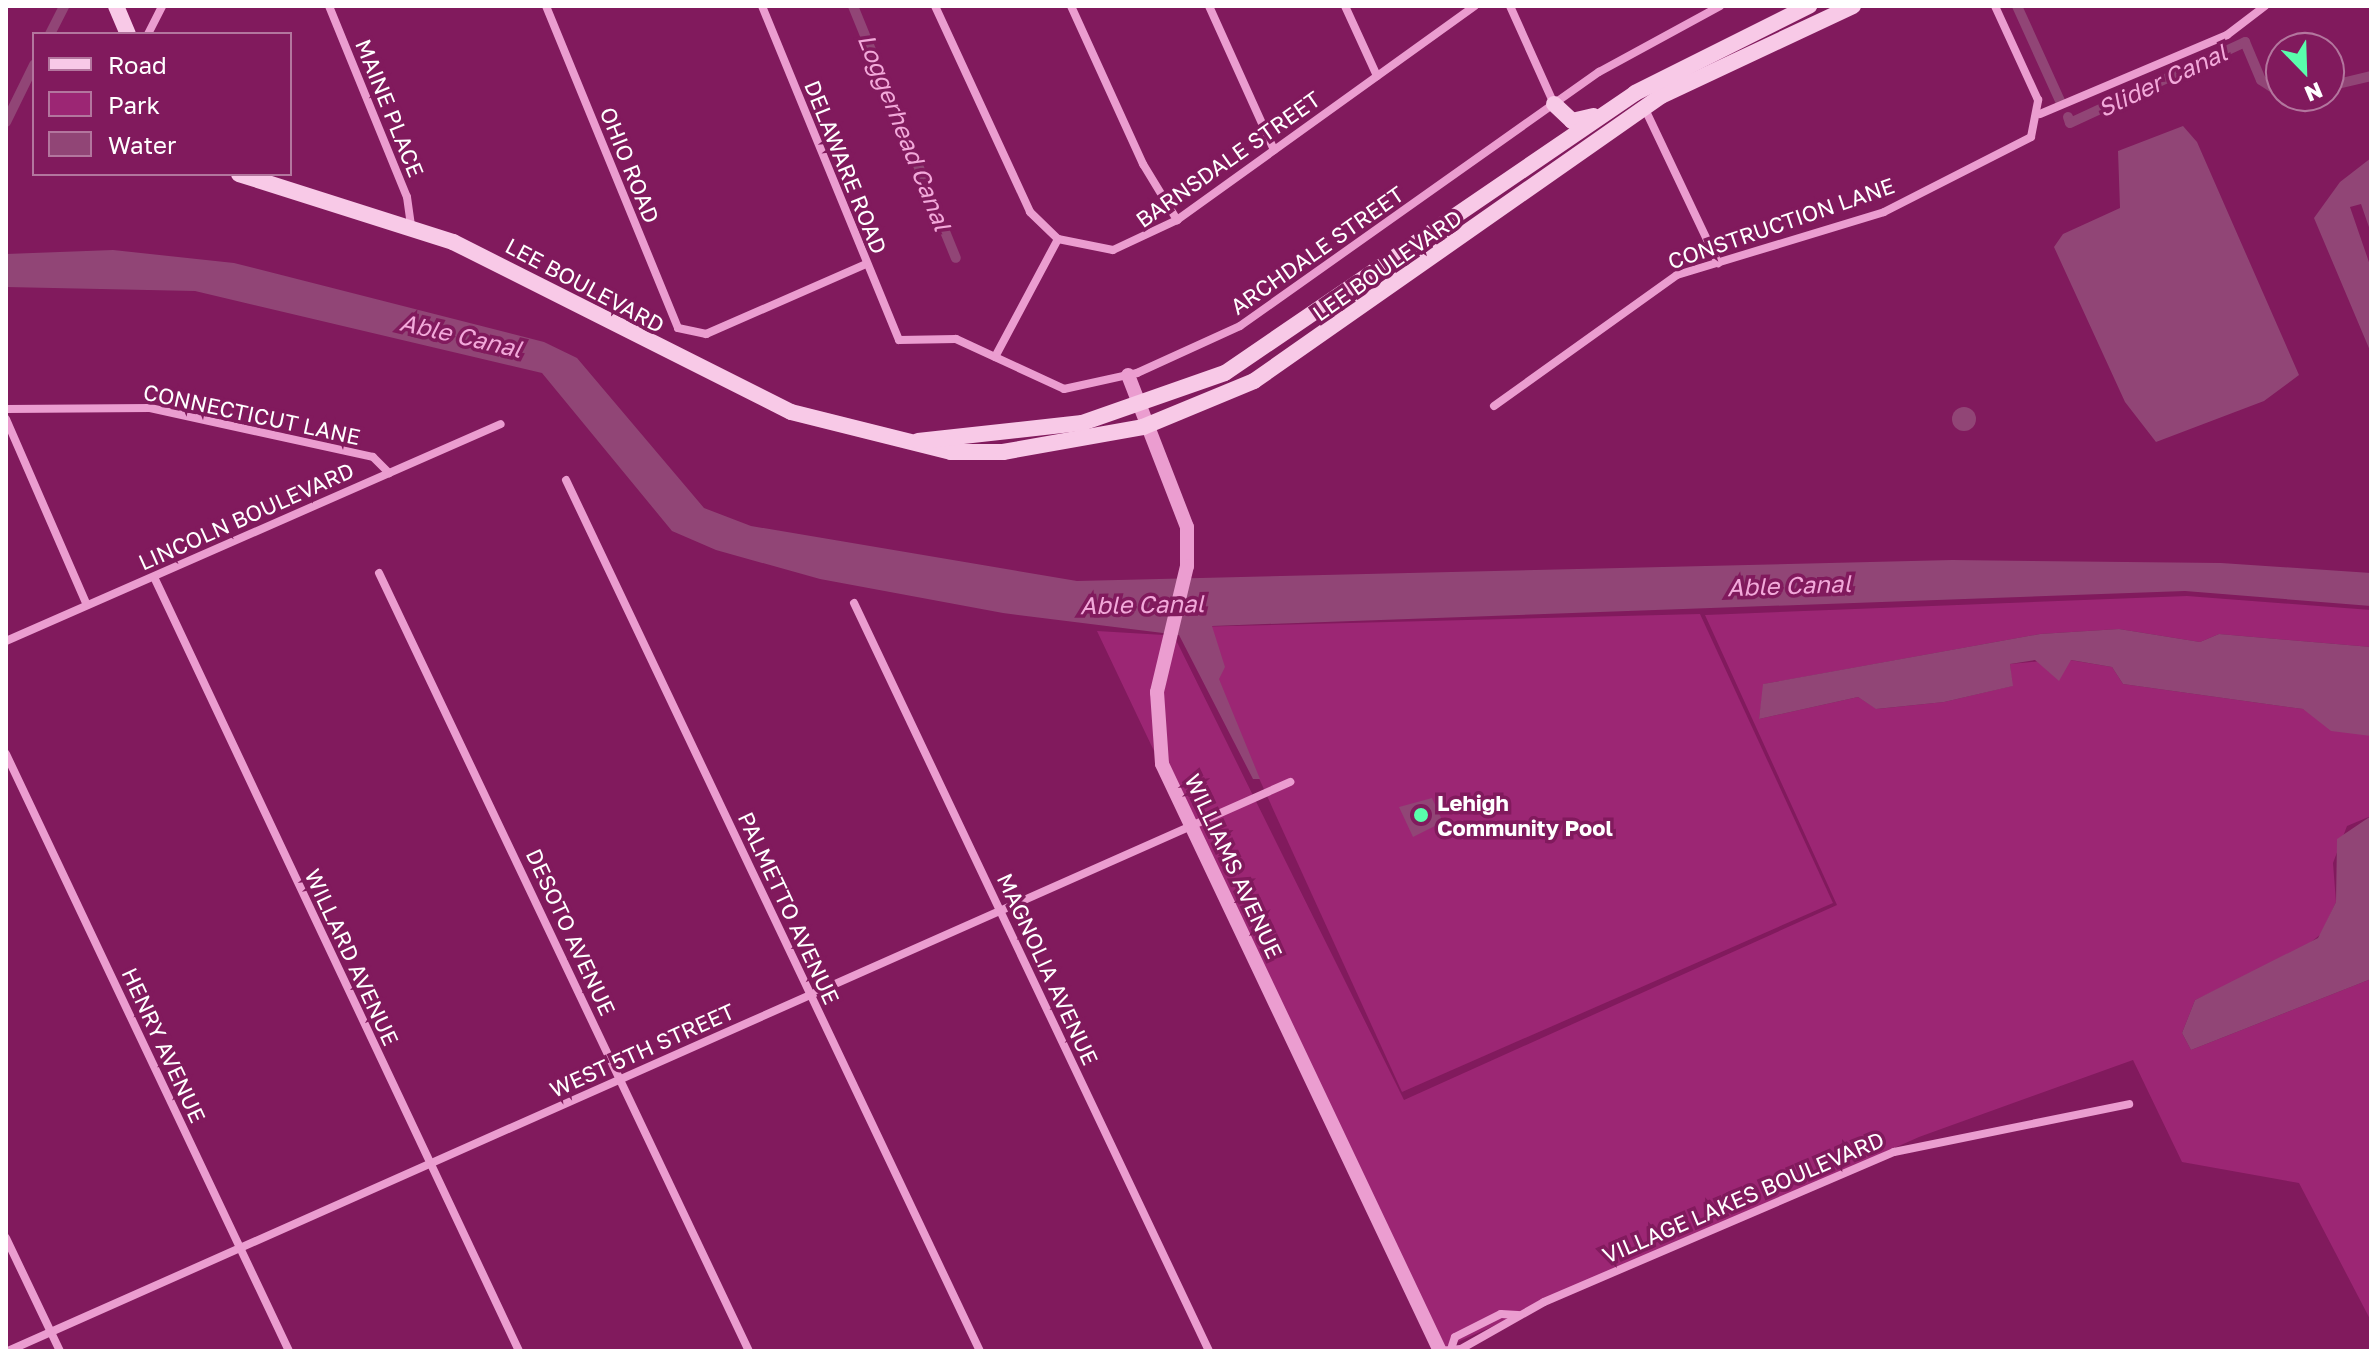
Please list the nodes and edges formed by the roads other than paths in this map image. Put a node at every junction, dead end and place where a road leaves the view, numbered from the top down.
1 (116, 6) edge
2 (162, 6) edge
3 (329, 6) edge
4 (546, 6) edge
5 (762, 6) edge
6 (935, 6) edge
7 (1071, 6) edge
8 (1209, 6) edge
9 (1345, 6) edge
10 (1475, 6) edge
11 (1510, 6) edge
12 (1720, 6) edge
13 (1809, 6) edge
14 (1831, 6) edge
15 (1853, 6) edge
16 (1995, 6) edge
17 (2265, 6) edge
18 (1815, 22) junction
19 (123, 32) edge
20 (149, 32) edge
21 (1377, 76) junction
22 (1640, 100) junction
23 (1554, 104) junction
24 (1606, 112) junction
25 (2040, 114) junction
26 (1556, 147) junction
27 (1274, 150) junction
28 (1518, 174) junction
29 (246, 176) edge
30 (1177, 220) junction
31 (411, 225) junction
32 (1058, 239) junction
33 (1453, 246) junction
34 (1718, 263) junction
35 (866, 264) junction
36 (899, 340) joint
37 (995, 357) junction
38 (1128, 375) junction
39 (1494, 406) dead end
40 (1137, 408) junction
41 (6, 409) edge
42 (6, 419) edge
43 (501, 424) dead end
44 (1143, 427) junction
45 (908, 442) junction
46 (389, 473) junction
47 (566, 480) dead end
48 (379, 573) dead end
49 (154, 577) junction
50 (854, 603) dead end
51 (87, 605) junction
52 (6, 641) edge
53 (6, 754) edge
54 (1290, 782) dead end
55 (1190, 826) junction
56 (1000, 911) junction
57 (810, 994) junction
58 (621, 1079) junction
59 (2129, 1104) dead end
60 (430, 1164) junction
61 (6, 1238) edge
62 (240, 1248) junction
63 (1518, 1315) junction
64 (51, 1332) junction
65 (1443, 1350) edge
66 (8, 1351) edge
67 (60, 1351) edge
68 (289, 1351) edge
69 (519, 1351) edge
70 (749, 1351) edge
71 (980, 1351) edge
72 (1209, 1351) edge

1 - 19 main road
2 - 20 street
3 - 31 street, MAINE PLACE
4 - 35 street, OHIO ROAD
5 - 35 street, DELAWARE ROAD
6 - 32 street
7 - 30 street
8 - 27 street
9 - 21 street
10 - 21 street, BARNSDALE STREET
11 - 23 street
12 - 23 street, ARCHDALE STREET
13 - 22 main road, LEE BOULEVARD
14 - 18 main road
15 - 18 main road, LEE BOULEVARD
16 - 25 street
17 - 25 street
18 - 22 main road, LEE BOULEVARD
21 - 27 street, BARNSDALE STREET
22 - 24 main road, LEE BOULEVARD
22 - 33 main road, LEE BOULEVARD
22 - 34 street
23 - 24 main road
23 - 26 main road
23 - 38 street, ARCHDALE STREET
24 - 26 main road, LEE BOULEVARD
25 - 34 street, CONSTRUCTION LANE
26 - 28 main road, LEE BOULEVARD
27 - 30 street, BARNSDALE STREET
28 - 33 main road
28 - 40 main road, LEE BOULEVARD
29 - 31 main road, LEE BOULEVARD
30 - 32 street, BARNSDALE STREET
31 - 45 main road, LEE BOULEVARD
32 - 37 street
33 - 44 main road, LEE BOULEVARD
34 - 39 street, CONSTRUCTION LANE
35 - 36 street, DELAWARE ROAD
36 - 37 street, ARCHDALE STREET
37 - 38 street, ARCHDALE STREET
38 - 40 street, WILLIAMS AVENUE
40 - 44 street, WILLIAMS AVENUE
40 - 45 main road, LEE BOULEVARD
41 - 46 street, CONNECTICUT LANE
42 - 51 street
43 - 46 street, LINCOLN BOULEVARD
44 - 45 main road, LEE BOULEVARD
44 - 55 street, WILLIAMS AVENUE
46 - 49 street, LINCOLN BOULEVARD
47 - 57 street, PALMETTO AVENUE
48 - 58 street, DESOTO AVENUE
49 - 51 street, LINCOLN BOULEVARD
49 - 60 street, WILLARD AVENUE
50 - 56 street, MAGNOLIA AVENUE
51 - 52 street, LINCOLN BOULEVARD
53 - 62 street, HENRY AVENUE
54 - 55 street, WEST 5TH STREET
55 - 56 street, WEST 5TH STREET
55 - 65 street, WILLIAMS AVENUE
56 - 57 street, WEST 5TH STREET
56 - 72 street, MAGNOLIA AVENUE
57 - 58 street, WEST 5TH STREET
57 - 71 street, PALMETTO AVENUE
58 - 60 street, WEST 5TH STREET
58 - 70 street, DESOTO AVENUE
59 - 63 street, VILLAGE LAKES BOULEVARD
60 - 62 street, WEST 5TH STREET
60 - 69 street, WILLARD AVENUE
61 - 64 street
62 - 64 street, WEST 5TH STREET
62 - 68 street, HENRY AVENUE
63 - 65 street, VILLAGE LAKES BOULEVARD
63 - 65 street, VILLAGE LAKES BOULEVARD
64 - 66 street, WEST 5TH STREET
64 - 67 street

